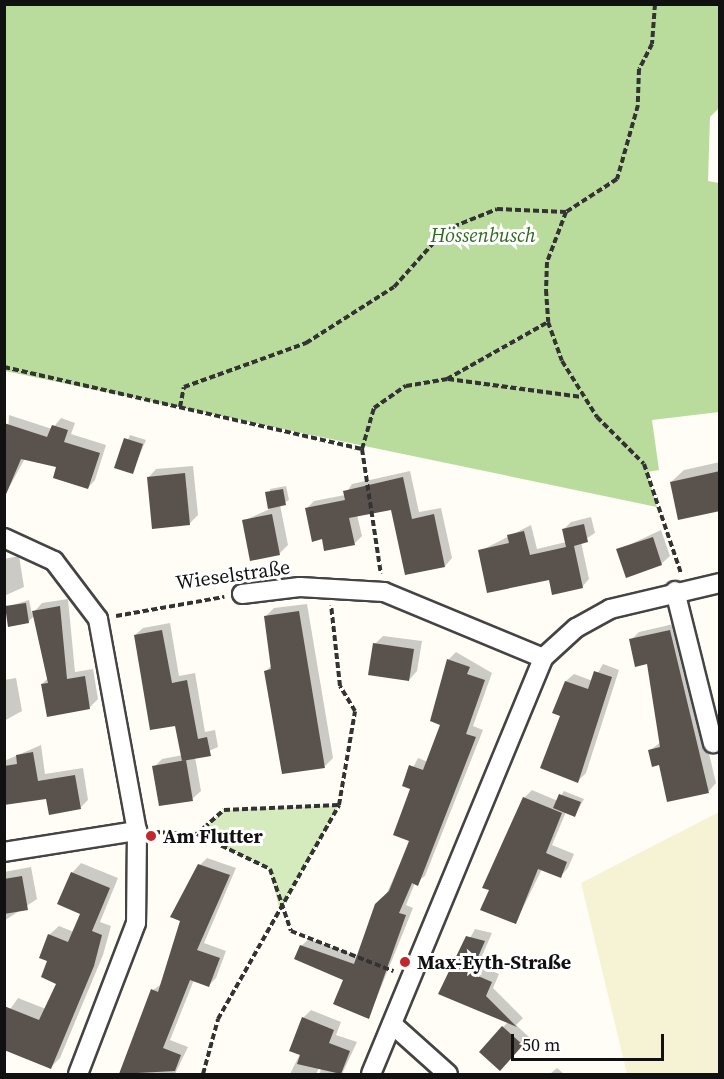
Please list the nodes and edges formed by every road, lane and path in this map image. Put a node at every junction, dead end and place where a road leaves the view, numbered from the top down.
1 (655, 4) edge
2 (566, 212) junction
3 (548, 322) junction
4 (4, 367) edge
5 (447, 379) junction
6 (582, 398) junction
7 (180, 407) junction
8 (362, 449) junction
9 (4, 538) edge
10 (720, 583) edge
11 (681, 590) junction
12 (329, 592) junction
13 (384, 592) junction
14 (242, 594) joint
15 (98, 619) junction
16 (543, 658) junction
17 (713, 743) dead end
18 (339, 805) junction
19 (137, 831) junction
20 (197, 834) junction
21 (4, 852) edge
22 (280, 911) junction
23 (413, 979) junction
24 (392, 1024) junction
25 (78, 1074) edge
26 (203, 1074) edge
27 (371, 1074) edge
28 (448, 1074) edge

1 - 2 path
2 - 3 path
2 - 7 path
3 - 5 path
3 - 6 path
4 - 7 path
5 - 6 path
5 - 8 path
6 - 11 path
7 - 8 path
8 - 13 path
9 - 15 street
10 - 11 street
11 - 16 street
11 - 17 street
12 - 13 street, Wieselstraße
12 - 14 street, Wieselstraße
12 - 18 path
13 - 16 street, Wieselstraße
14 - 15 path, Wieselstraße
15 - 19 street
16 - 23 street
18 - 20 path
18 - 22 path
19 - 20 path
19 - 21 street
19 - 25 street
20 - 22 path
22 - 23 path
22 - 26 path
23 - 24 street
24 - 27 street
24 - 28 street

